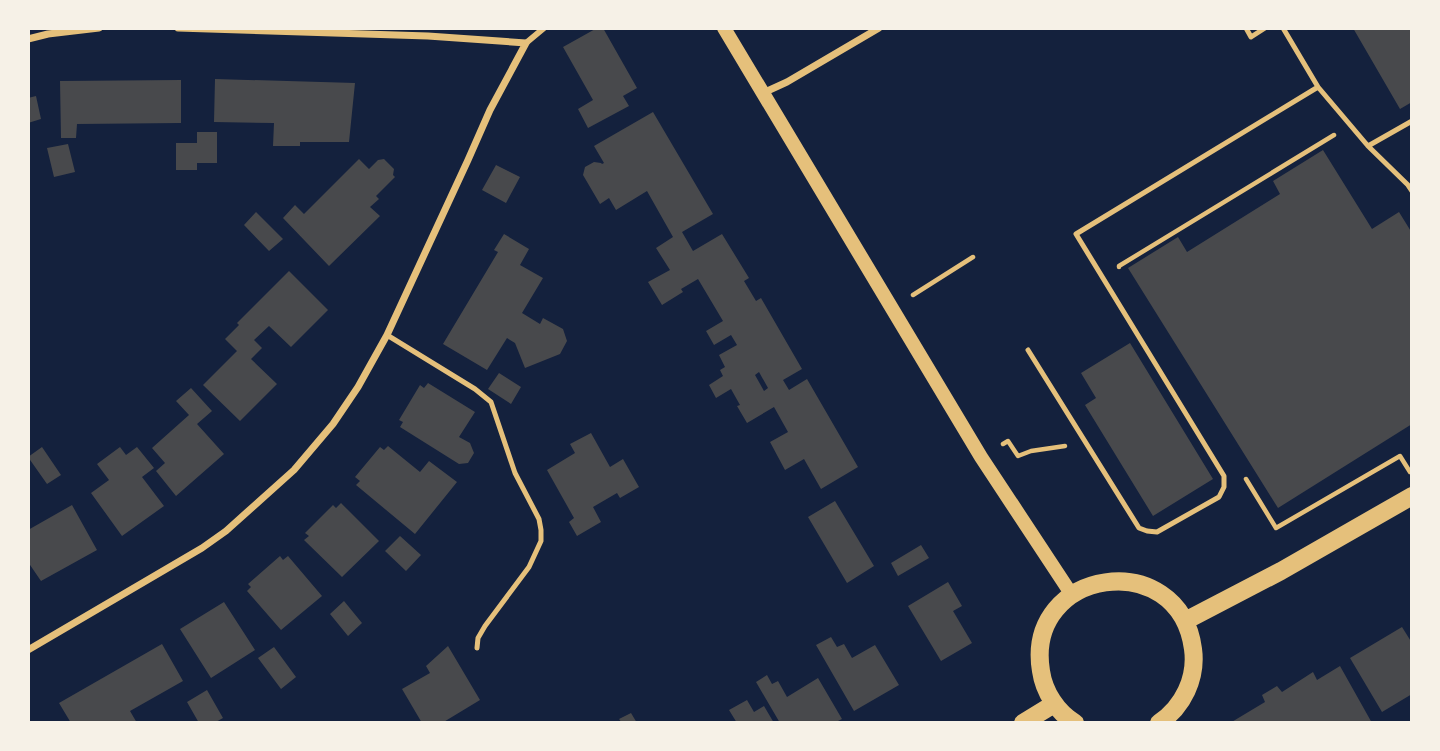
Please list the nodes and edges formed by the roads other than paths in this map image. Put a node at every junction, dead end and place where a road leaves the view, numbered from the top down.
1 (99, 28) edge
2 (178, 28) edge
3 (544, 28) edge
4 (724, 28) edge
5 (879, 28) edge
6 (1246, 28) edge
7 (1265, 28) edge
8 (1283, 28) edge
9 (28, 39) edge
10 (526, 43) junction
11 (1318, 87) junction
12 (763, 94) junction
13 (1412, 121) edge
14 (1368, 146) junction
15 (1412, 191) edge
16 (387, 335) junction
17 (1028, 350) dead end
18 (1412, 496) edge
19 (1072, 595) junction
20 (1185, 621) junction
21 (477, 648) dead end
22 (28, 650) edge
23 (1054, 704) junction
24 (1023, 723) edge
25 (1075, 723) edge
26 (1159, 723) edge

1 - 9 street
2 - 10 street
3 - 10 street
4 - 12 main road
5 - 12 street
6 - 7 lane
8 - 11 lane
10 - 16 street
11 - 14 lane
11 - 17 lane
12 - 19 main road
13 - 14 lane
14 - 15 lane
16 - 21 lane
16 - 22 street
18 - 20 main road
19 - 20 main road
19 - 23 main road
20 - 26 main road
23 - 24 main road
23 - 25 main road

